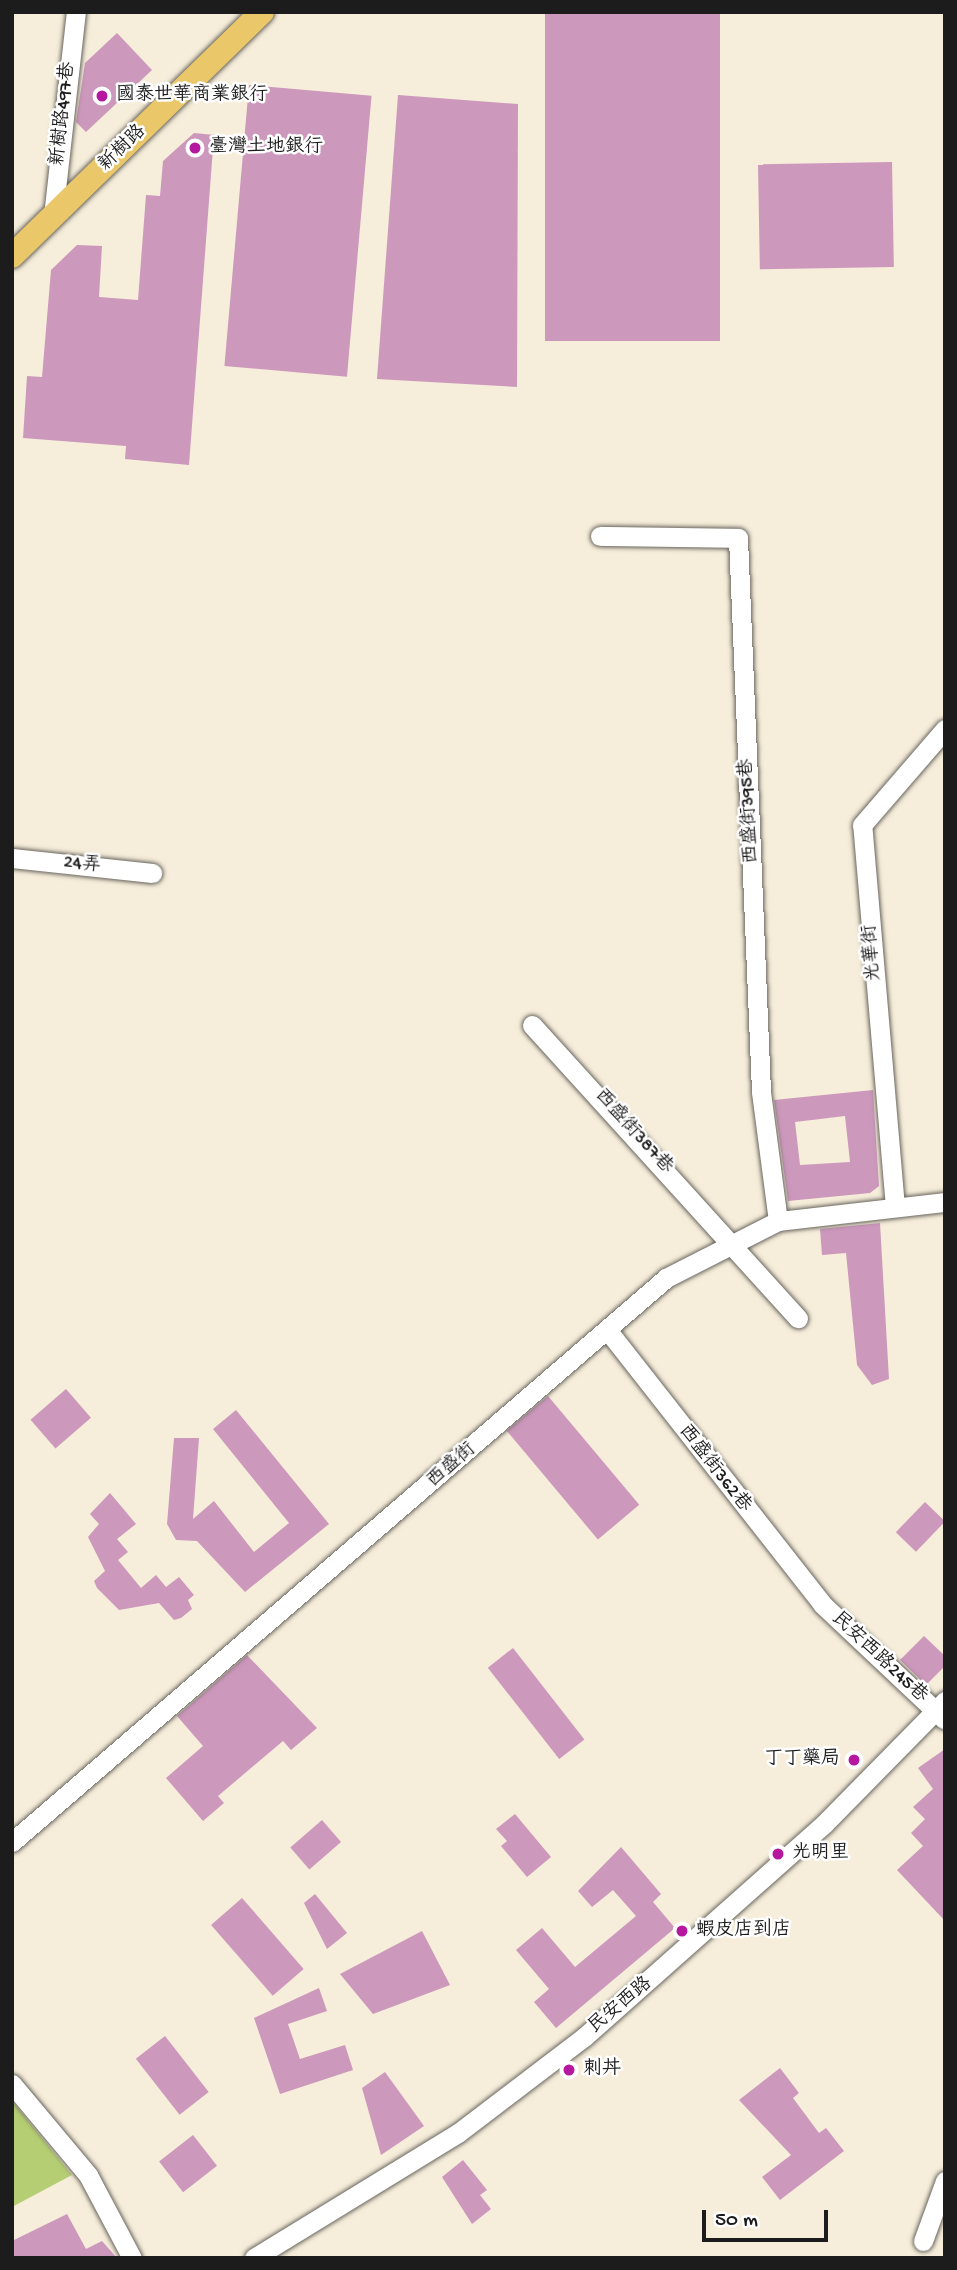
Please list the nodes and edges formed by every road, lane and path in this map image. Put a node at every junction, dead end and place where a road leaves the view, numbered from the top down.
1 (76, 12) edge
2 (262, 12) edge
3 (53, 216) junction
4 (12, 256) edge
5 (600, 536) dead end
6 (945, 729) edge
7 (12, 858) edge
8 (152, 873) dead end
9 (532, 1025) dead end
10 (945, 1202) edge
11 (895, 1207) junction
12 (778, 1221) junction
13 (730, 1243) junction
14 (798, 1318) dead end
15 (609, 1332) junction
16 (822, 1604) joint
17 (942, 1711) edge
18 (12, 1842) edge
19 (12, 2084) edge
20 (945, 2181) edge
21 (923, 2241) dead end
22 (132, 2258) edge
23 (254, 2258) edge

1 - 3 street, 新樹路497巷
2 - 3 main road, 新樹路
3 - 4 main road, 新樹路
5 - 12 street, 西盛街395巷
6 - 11 street, 光華街
7 - 8 street, 24弄
9 - 13 street, 西盛街387巷
10 - 11 street, 西盛街
11 - 12 street, 西盛街
12 - 13 street, 西盛街
13 - 14 street, 西盛街387巷
13 - 15 street, 西盛街
15 - 16 street, 西盛街362巷
15 - 18 street, 西盛街
16 - 17 street, 民安西路245巷
17 - 23 street, 民安西路
19 - 22 street
20 - 21 street

